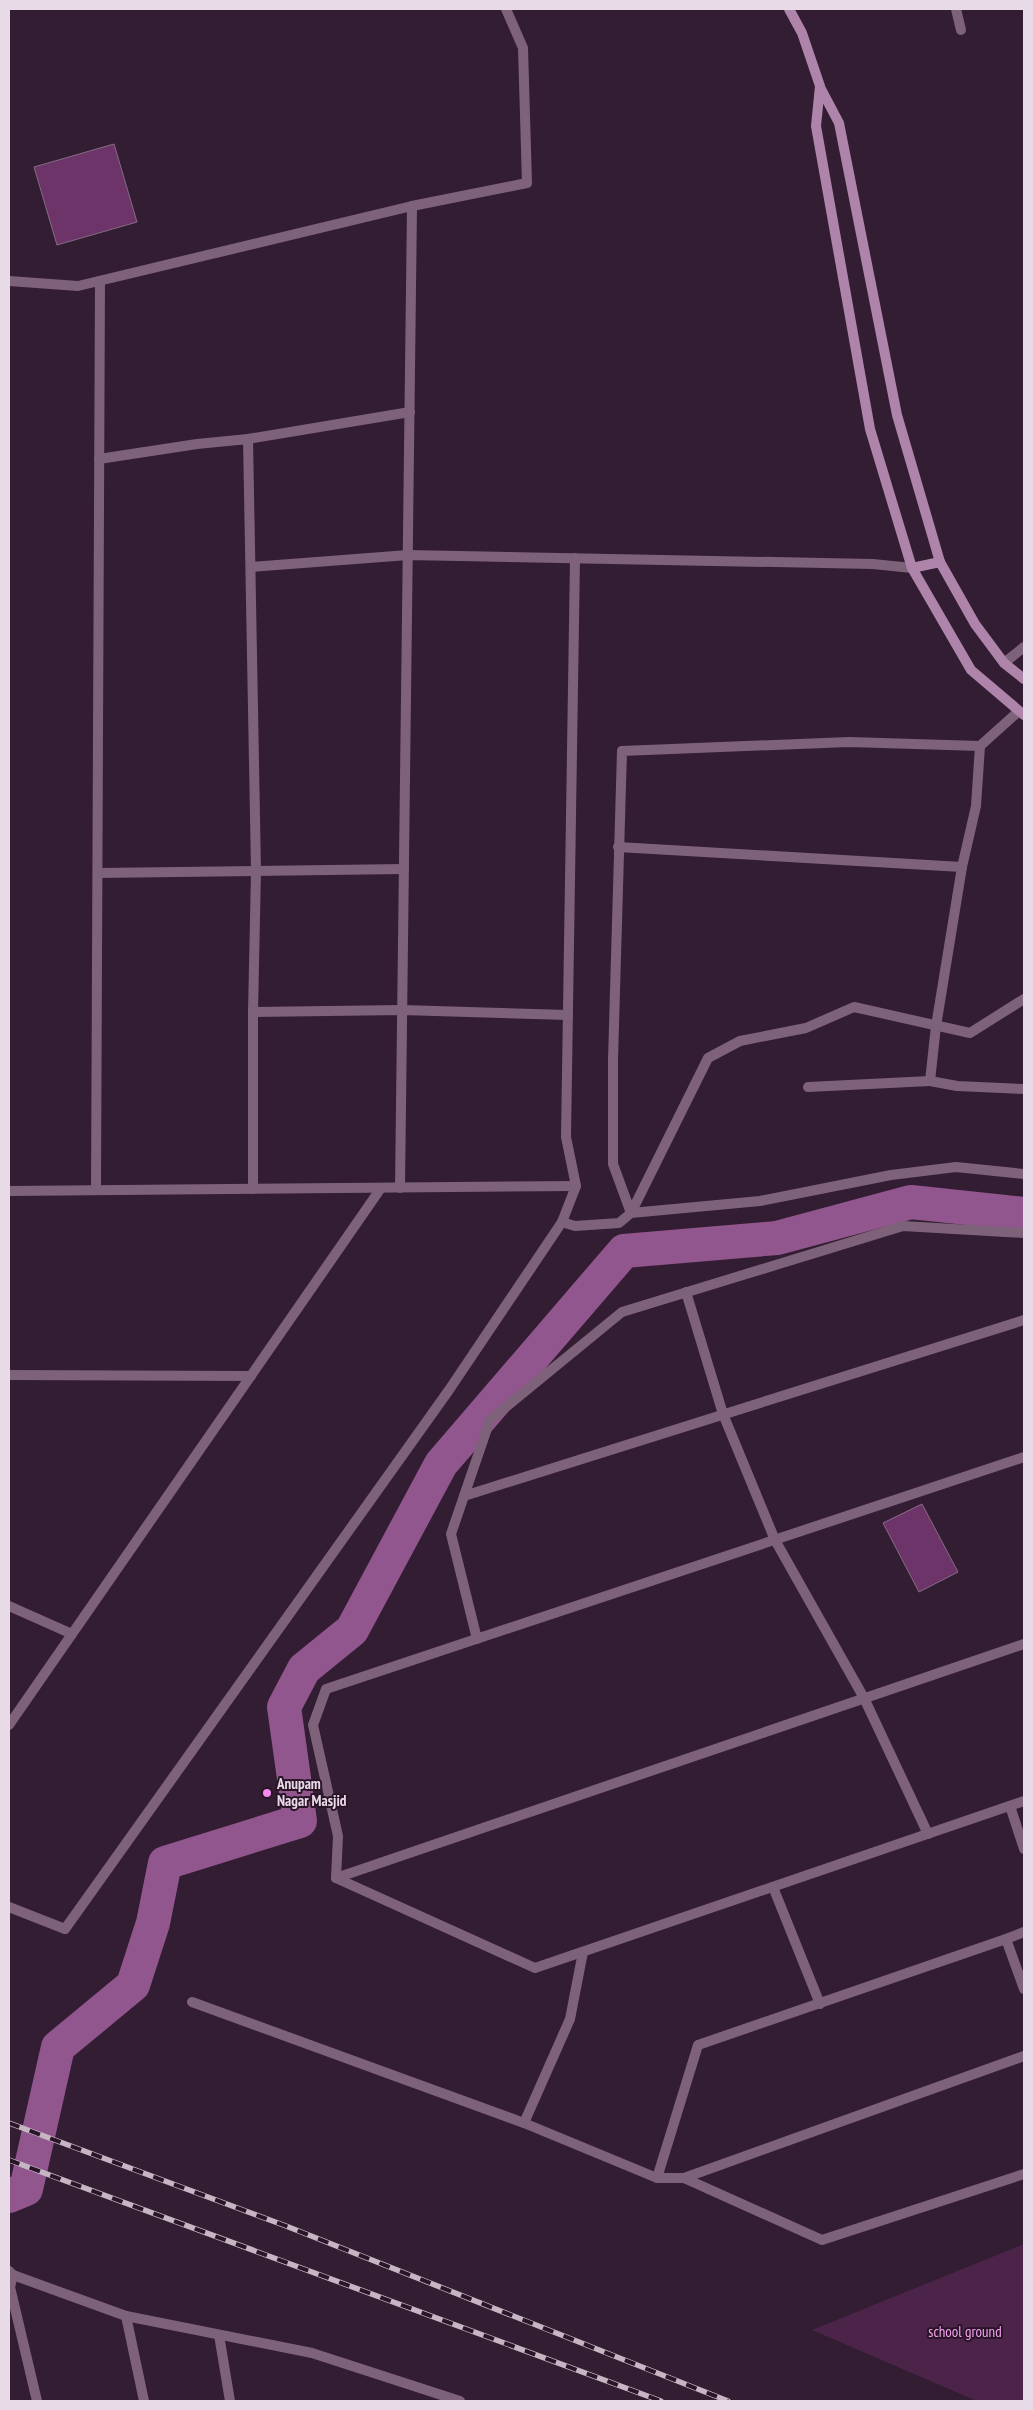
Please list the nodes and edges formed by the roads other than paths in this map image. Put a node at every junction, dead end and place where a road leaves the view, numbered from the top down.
1 (506, 9) edge
2 (789, 9) edge
3 (956, 9) edge
4 (961, 30) dead end
5 (820, 86) junction
6 (412, 206) junction
7 (9, 281) edge
8 (100, 281) junction
9 (410, 412) junction
10 (248, 439) junction
11 (99, 460) junction
12 (408, 555) junction
13 (576, 558) junction
14 (940, 562) junction
15 (250, 567) junction
16 (912, 568) junction
17 (1024, 647) edge
18 (1004, 663) junction
19 (1024, 678) edge
20 (1022, 713) edge
21 (980, 746) junction
22 (618, 847) junction
23 (962, 867) junction
24 (404, 869) junction
25 (256, 871) junction
26 (98, 873) junction
27 (1024, 1000) edge
28 (402, 1010) junction
29 (253, 1012) junction
30 (568, 1015) junction
31 (936, 1026) junction
32 (930, 1081) junction
33 (808, 1087) dead end
34 (1024, 1089) edge
35 (1024, 1174) edge
36 (576, 1186) junction
37 (381, 1188) junction
38 (400, 1188) junction
39 (253, 1189) junction
40 (96, 1190) junction
41 (9, 1191) edge
42 (631, 1213) junction
43 (562, 1222) junction
44 (1024, 1233) edge
45 (686, 1292) junction
46 (1024, 1320) edge
47 (9, 1375) edge
48 (251, 1376) junction
49 (723, 1414) junction
50 (1024, 1457) edge
51 (464, 1496) junction
52 (774, 1540) junction
53 (9, 1606) edge
54 (72, 1634) junction
55 (477, 1639) junction
56 (1024, 1644) edge
57 (864, 1698) junction
58 (9, 1725) edge
59 (1024, 1801) edge
60 (1010, 1806) junction
61 (928, 1834) junction
62 (1024, 1849) edge
63 (336, 1878) junction
64 (773, 1887) junction
65 (9, 1907) edge
66 (1024, 1932) edge
67 (1006, 1938) junction
68 (582, 1952) junction
69 (1024, 1989) edge
70 (192, 2002) dead end
71 (820, 2004) junction
72 (1024, 2056) edge
73 (524, 2123) junction
74 (1024, 2174) edge
75 (657, 2178) junction
76 (684, 2178) junction
77 (11, 2273) edge
78 (126, 2316) junction
79 (220, 2334) junction
80 (36, 2401) edge
81 (144, 2401) edge
82 (230, 2401) edge
83 (460, 2401) edge

1 - 6 street
2 - 5 street
3 - 4 street
5 - 14 street
5 - 16 street
6 - 8 street
6 - 9 street
7 - 8 street
8 - 11 street
9 - 10 street
9 - 12 street
10 - 11 street
10 - 15 street
11 - 26 street
12 - 13 street
12 - 15 street
12 - 24 street
13 - 16 street
13 - 30 street
14 - 16 street
14 - 18 street
15 - 25 street
16 - 20 street
17 - 18 street
18 - 19 street
20 - 21 street
21 - 22 street
21 - 23 street
22 - 23 street
22 - 42 street
23 - 31 street
24 - 25 street
24 - 28 street
25 - 26 street
25 - 29 street
26 - 40 street
27 - 31 street
28 - 29 street
28 - 30 street
28 - 38 street
29 - 39 street
30 - 36 street
31 - 32 street
31 - 42 street
32 - 33 street
32 - 34 street
35 - 42 street
36 - 38 street
36 - 43 street
37 - 38 street
37 - 39 street
37 - 48 street
39 - 40 street
40 - 41 street
42 - 43 street
43 - 65 street
44 - 45 street
45 - 49 street
45 - 51 street
46 - 49 street
47 - 48 street
48 - 54 street
49 - 51 street
49 - 52 street
50 - 52 street
51 - 55 street
52 - 55 street
52 - 57 street
53 - 54 street
54 - 58 street
55 - 63 street
56 - 57 street
57 - 61 street
57 - 63 street
59 - 60 street
60 - 61 street
60 - 62 street
61 - 64 street
63 - 68 street
64 - 68 street
64 - 71 street
66 - 67 street
67 - 69 street
67 - 71 street
68 - 73 street
70 - 73 street
71 - 75 street
72 - 76 street
73 - 75 street
74 - 76 street
75 - 76 street
77 - 78 street
77 - 80 street
78 - 79 street
78 - 81 street
79 - 82 street
79 - 83 street

